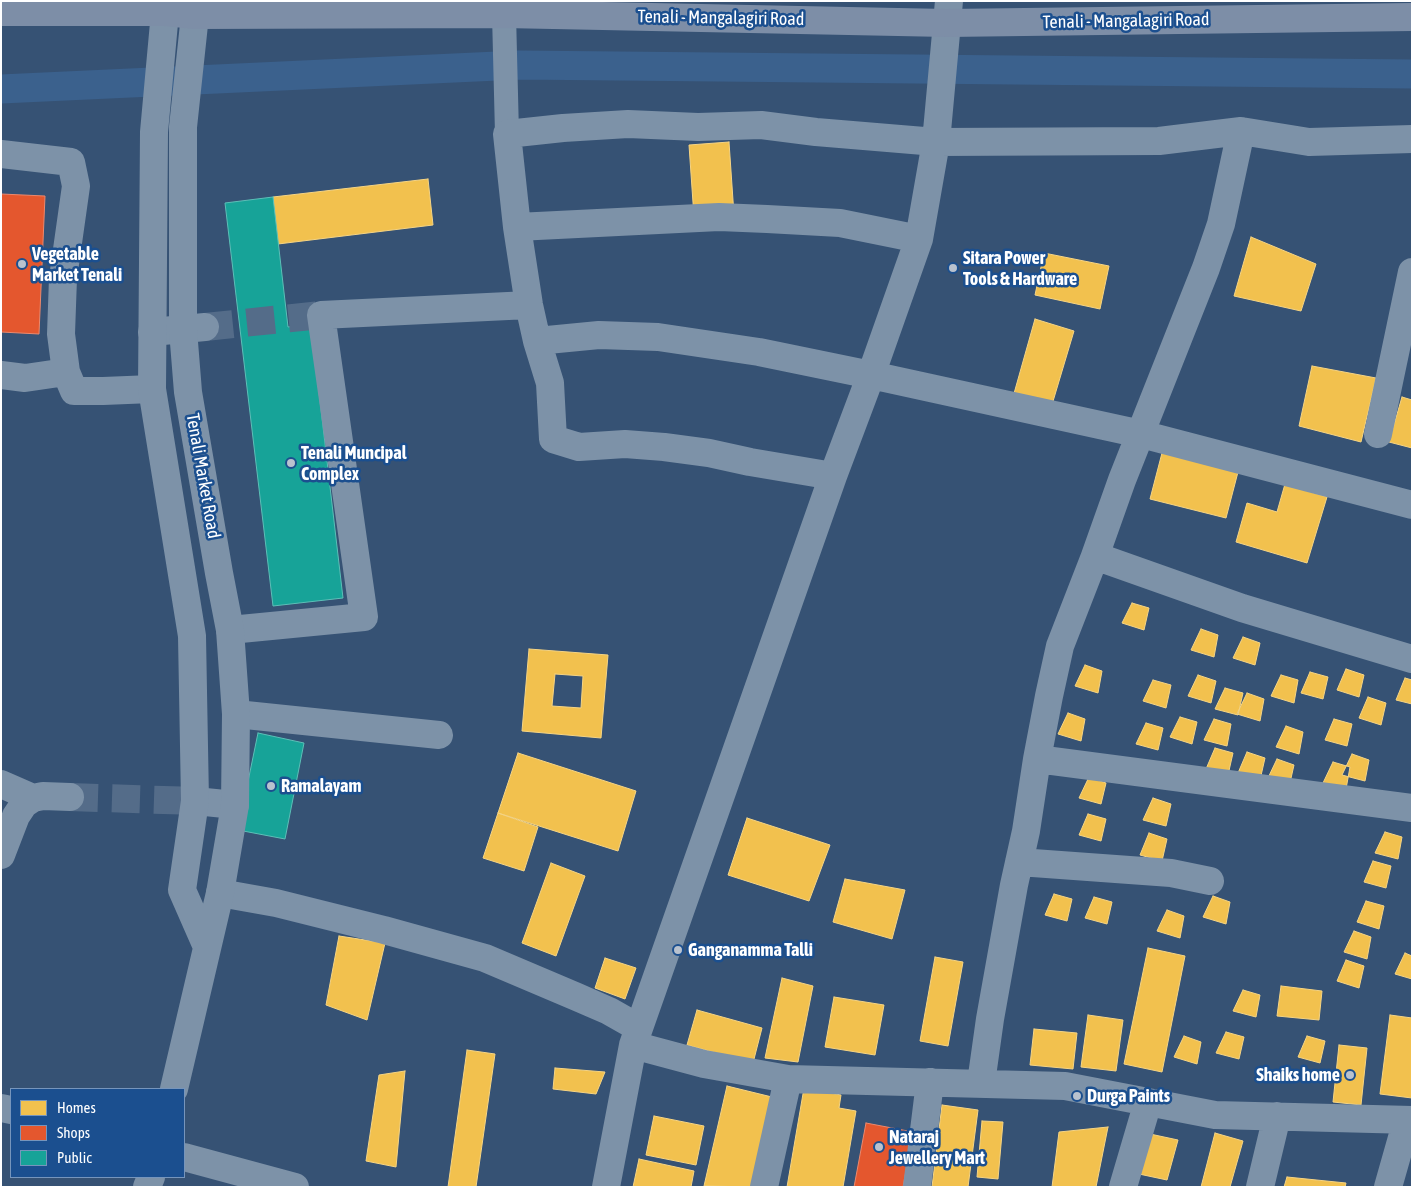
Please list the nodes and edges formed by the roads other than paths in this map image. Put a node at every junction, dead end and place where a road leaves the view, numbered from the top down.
1 (165, 7) edge
2 (1, 12) edge
3 (504, 14) junction
4 (1412, 18) edge
5 (194, 19) edge
6 (947, 24) edge
7 (507, 126) junction
8 (937, 130) junction
9 (1242, 131) junction
10 (1412, 139) edge
11 (1, 154) edge
12 (517, 227) junction
13 (919, 239) junction
14 (1412, 272) edge
15 (529, 305) junction
16 (194, 329) junction
17 (152, 332) junction
18 (537, 341) junction
19 (66, 372) junction
20 (1, 375) edge
21 (871, 375) junction
22 (152, 389) junction
23 (1141, 434) junction
24 (1378, 434) dead end
25 (833, 476) junction
26 (1412, 505) edge
27 (1095, 556) junction
28 (230, 630) junction
29 (1412, 659) edge
30 (236, 714) junction
31 (439, 735) dead end
32 (1037, 759) junction
33 (1, 784) edge
34 (70, 797) tunnel mouth
35 (33, 798) junction
36 (195, 800) junction
37 (235, 804) junction
38 (1412, 808) edge
39 (1, 855) edge
40 (1019, 862) junction
41 (1210, 881) dead end
42 (220, 893) junction
43 (207, 947) junction
44 (636, 1036) junction
45 (788, 1079) junction
46 (930, 1082) junction
47 (981, 1083) junction
48 (174, 1088) edge
49 (1148, 1102) junction
50 (1278, 1116) junction
51 (1409, 1120) edge
52 (185, 1157) edge
53 (295, 1187) edge
54 (606, 1187) edge
55 (764, 1187) edge
56 (917, 1187) edge
57 (1124, 1187) edge
58 (1260, 1187) edge
59 (1388, 1187) edge

1 - 2 main road, Tenali - Mangalagiri Road
1 - 5 main road, Tenali - Mangalagiri Road
1 - 17 street, Tenali Market Road
3 - 5 main road, Tenali - Mangalagiri Road
3 - 6 main road, Tenali - Mangalagiri Road
3 - 7 street
4 - 6 main road, Tenali - Mangalagiri Road
5 - 16 street, Tenali Market Road
6 - 8 street
7 - 8 street
7 - 12 street
8 - 9 street
8 - 13 street
9 - 10 street
9 - 23 street
11 - 19 street
12 - 13 street
12 - 15 street
13 - 21 street
14 - 24 street
15 - 18 street
15 - 28 street
16 - 17 street
16 - 28 street, Tenali Market Road
17 - 22 street, Tenali Market Road
18 - 21 street
18 - 25 street
19 - 20 street
19 - 22 street
21 - 23 street
21 - 25 street
22 - 36 street, Tenali Market Road
23 - 26 street
23 - 27 street
25 - 44 street
27 - 29 street
27 - 32 street
28 - 30 street, Tenali Market Road
30 - 31 street
30 - 37 street, Tenali Market Road
32 - 38 street
32 - 40 street
33 - 35 street
34 - 35 street
35 - 39 street
36 - 37 street
36 - 43 street, Tenali Market Road
37 - 42 street, Tenali Market Road
40 - 41 street
40 - 47 street
42 - 43 street, Tenali Market Road
42 - 44 street
43 - 48 street, Tenali Market Road
44 - 45 street
44 - 54 street
45 - 46 street
45 - 55 street
46 - 47 street
46 - 56 street
47 - 49 street
49 - 50 street
49 - 57 street
50 - 51 street
50 - 58 street
51 - 59 street
52 - 53 street

